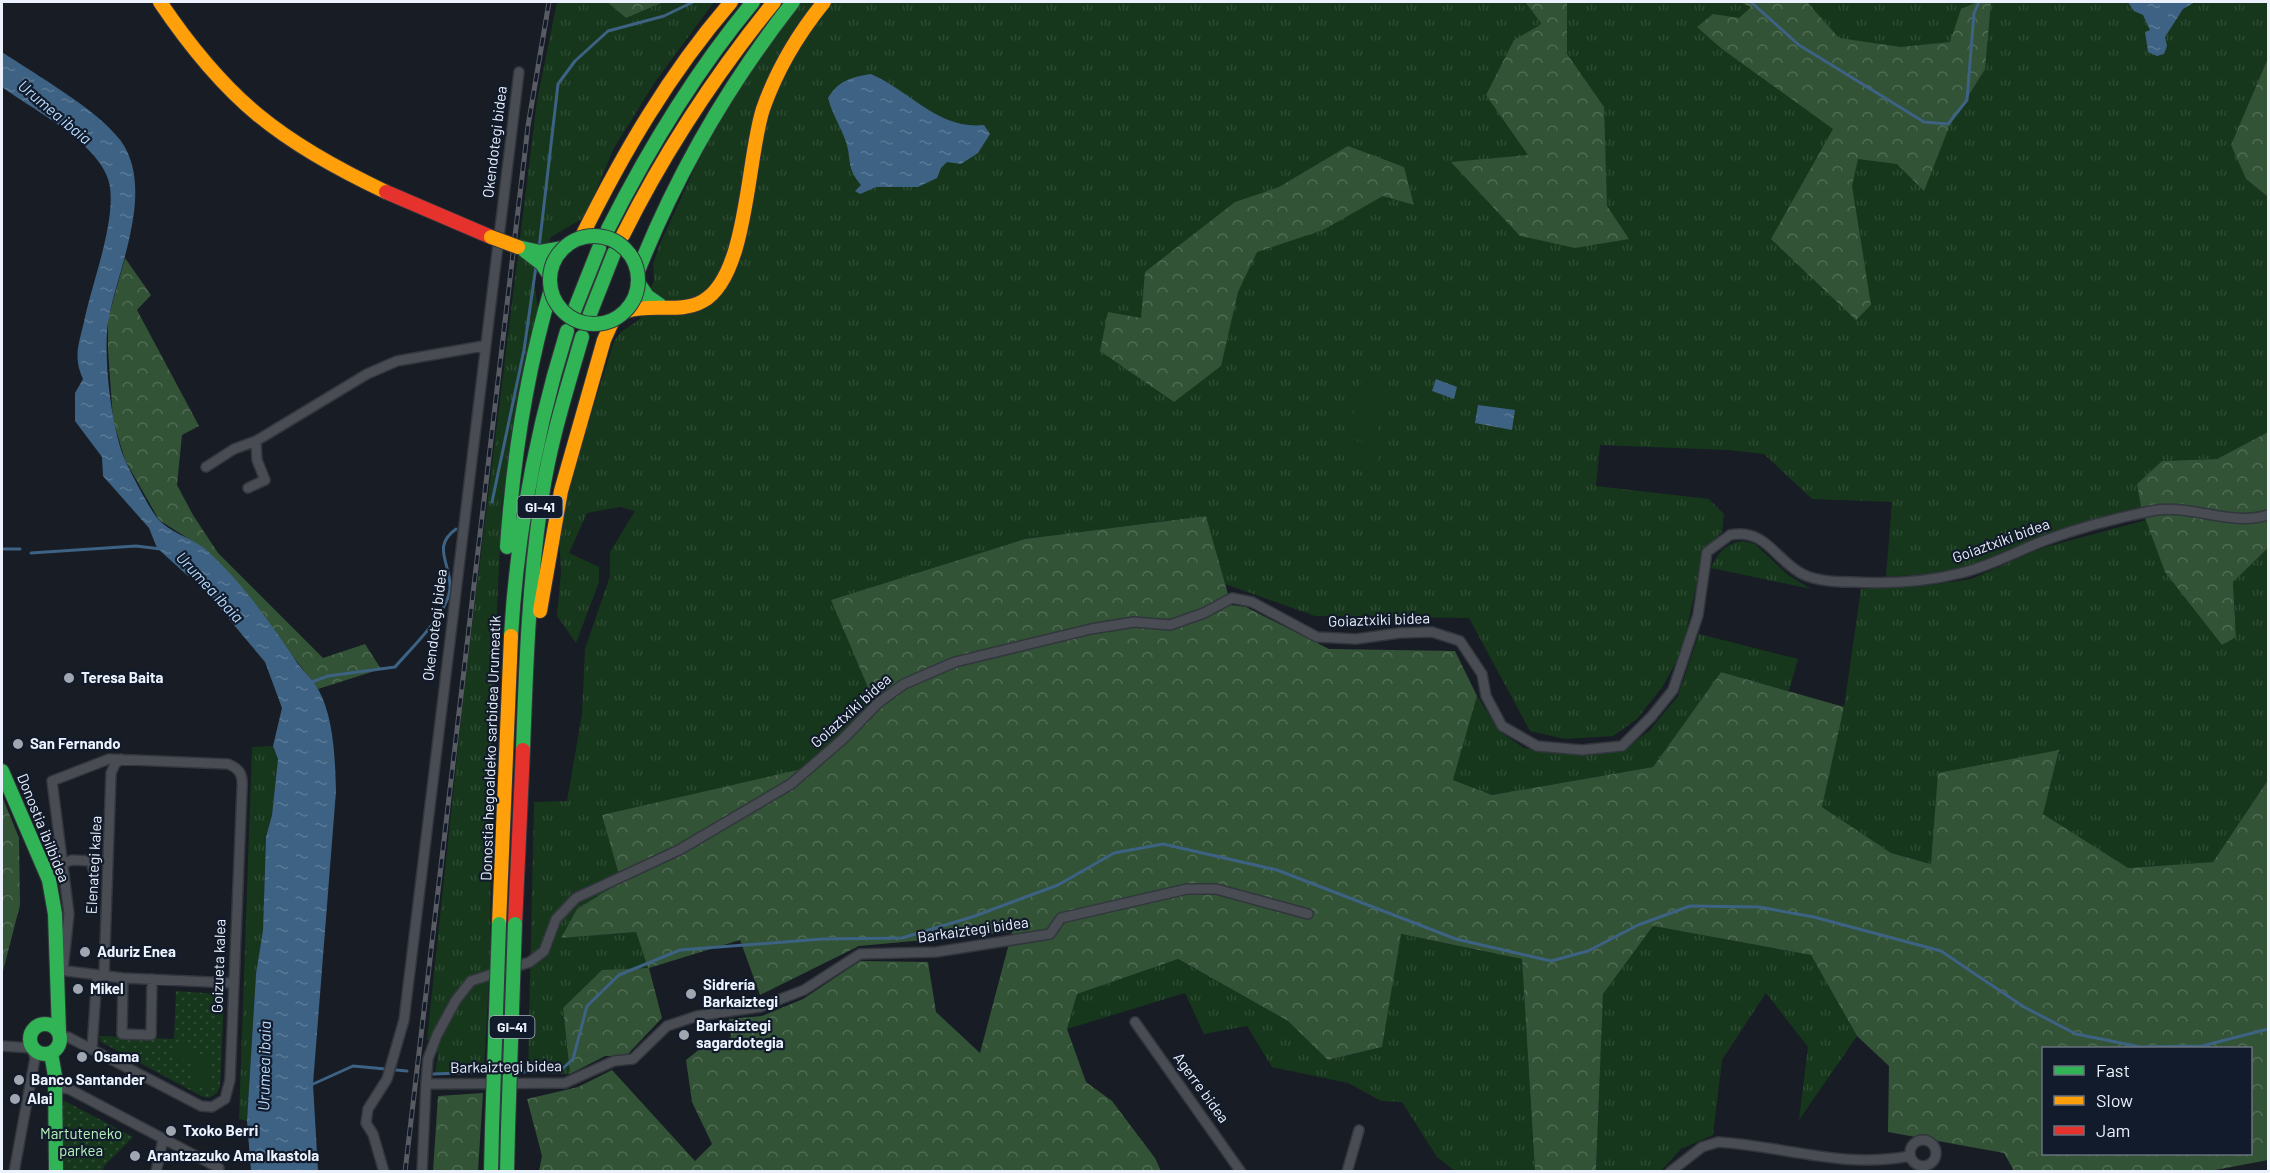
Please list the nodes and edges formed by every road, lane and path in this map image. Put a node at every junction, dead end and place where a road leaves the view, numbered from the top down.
1 (159, 2) edge
2 (731, 2) edge
3 (753, 2) edge
4 (774, 2) edge
5 (793, 2) edge
6 (824, 2) edge
7 (519, 72) dead end
8 (608, 229) dead end
9 (623, 235) dead end
10 (581, 238) junction
11 (518, 248) junction
12 (563, 248) junction
13 (600, 248) dead end
14 (614, 254) dead end
15 (638, 277) junction
16 (551, 283) junction
17 (660, 305) junction
18 (574, 311) dead end
19 (627, 311) junction
20 (588, 319) dead end
21 (613, 320) junction
22 (567, 331) dead end
23 (582, 337) dead end
24 (483, 346) junction
25 (256, 441) junction
26 (206, 467) dead end
27 (248, 488) dead end
28 (2268, 515) edge
29 (511, 642) junction
30 (526, 682) junction
31 (121, 759) junction
32 (2, 771) edge
33 (63, 863) junction
34 (93, 869) dead end
35 (1308, 914) dead end
36 (59, 970) junction
37 (100, 975) junction
38 (123, 978) junction
39 (152, 979) junction
40 (232, 983) junction
41 (56, 998) junction
42 (1135, 1022) dead end
43 (44, 1024) junction
44 (60, 1035) junction
45 (2, 1046) edge
46 (32, 1048) junction
47 (92, 1048) junction
48 (51, 1053) junction
49 (426, 1084) junction
50 (55, 1087) junction
51 (1359, 1130) dead end
52 (163, 1139) junction
53 (1910, 1156) dead end
54 (219, 1168) dead end
55 (14, 1172) edge
56 (56, 1172) edge
57 (156, 1172) edge
58 (384, 1172) edge
59 (423, 1172) edge
60 (491, 1172) edge
61 (507, 1172) edge
62 (1241, 1172) edge
63 (1347, 1172) edge
64 (1670, 1172) edge

1 - 11 main road, bridge
2 - 10 main road
3 - 8 main road
4 - 9 main road
5 - 15 main road
6 - 17 main road
7 - 24 street, Okendotegi bidea
10 - 12 main road, bridge
10 - 15 main road, bridge
11 - 12 main road
11 - 16 main road
12 - 16 main road, bridge
13 - 18 main road
14 - 20 main road
15 - 17 main road
15 - 19 main road, bridge
16 - 21 main road, bridge
16 - 29 main road
17 - 19 main road
19 - 21 main road, bridge
21 - 30 main road
22 - 29 main road, Donostia hegoaldeko sarbidea Urumeatik / GI-41
23 - 30 main road, Donostia hegoaldeko sarbidea Urumeatik / GI-41
24 - 25 street
24 - 58 street, Okendotegi bidea
25 - 26 street
25 - 27 street
28 - 49 street, Goiaztxiki bidea
29 - 60 main road, Donostia hegoaldeko sarbidea Urumeatik / GI-41, bridge
30 - 61 main road, Donostia hegoaldeko sarbidea Urumeatik / GI-41, bridge
31 - 33 street
31 - 37 street, Elenategi kalea
31 - 40 street, Goizueta kalea
32 - 36 main road, Donostia ibilbidea
33 - 34 street
33 - 36 street
35 - 49 street, Barkaiztegi bidea
36 - 37 street
36 - 41 main road, Donostia ibilbidea
37 - 38 street
37 - 47 street, Elenategi kalea
38 - 39 street
38 - 39 street
39 - 40 street
40 - 47 street, Goizueta kalea
41 - 43 main road
41 - 44 main road, Donostia ibilbidea
42 - 62 street, Agerre bidea
43 - 44 main road
43 - 46 main road
44 - 47 street, Goizueta kalea
44 - 48 main road
45 - 46 street
46 - 48 main road
46 - 55 street
48 - 50 main road
49 - 59 street
50 - 52 street
50 - 56 main road
51 - 63 street
52 - 54 street
52 - 57 street
53 - 64 street

